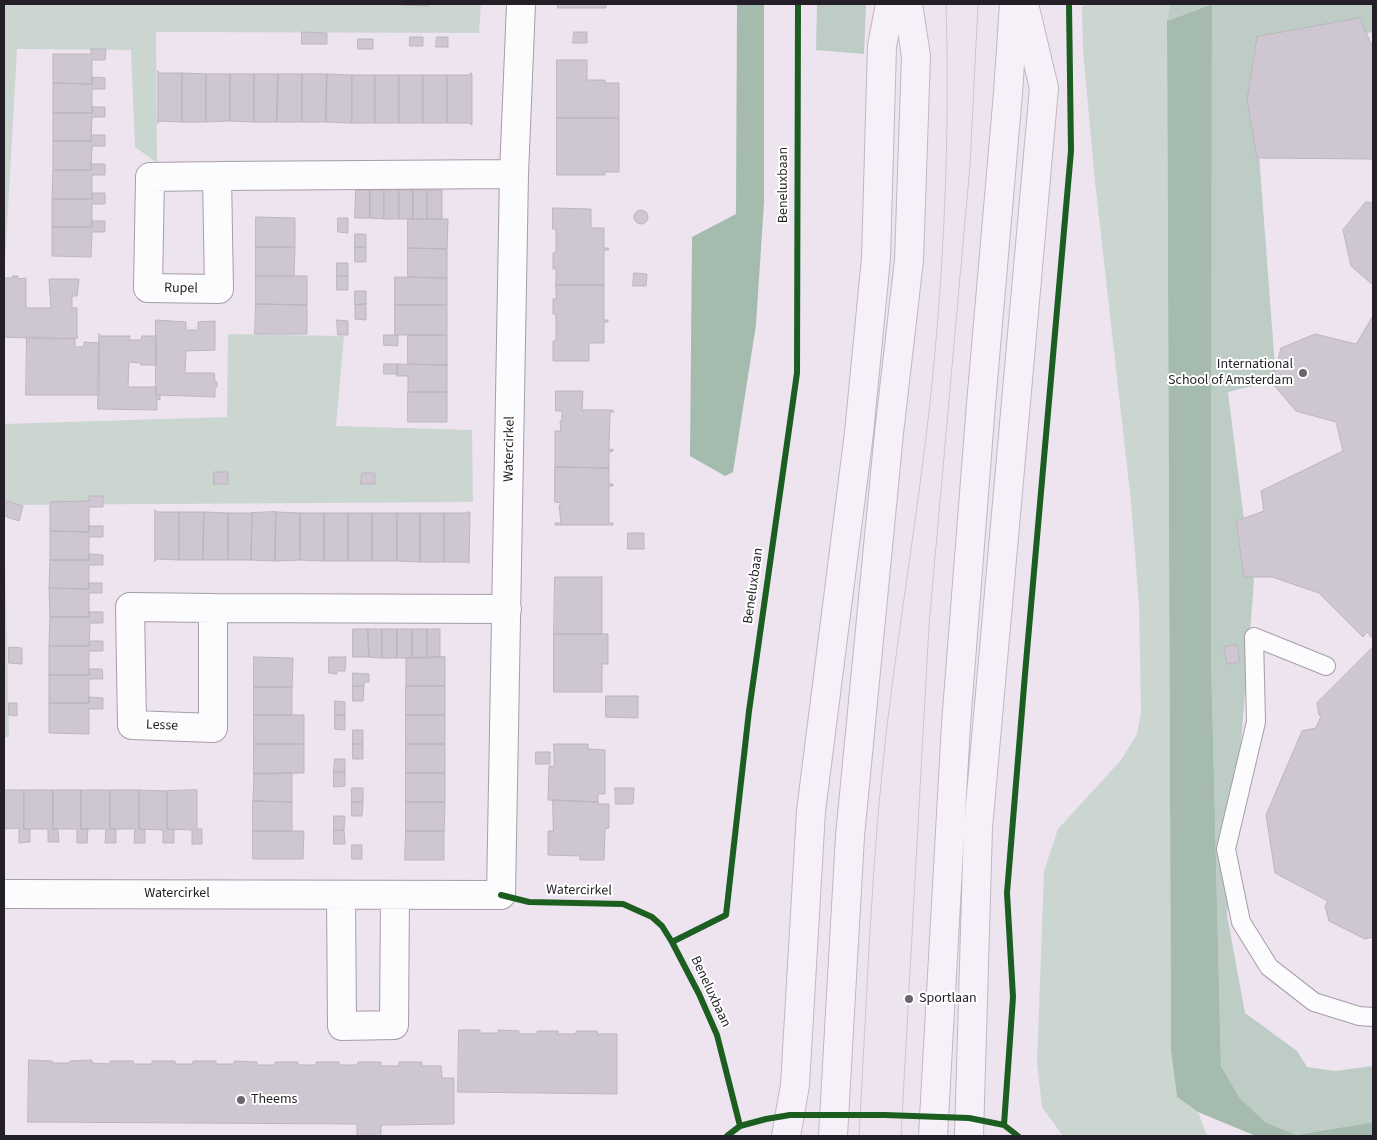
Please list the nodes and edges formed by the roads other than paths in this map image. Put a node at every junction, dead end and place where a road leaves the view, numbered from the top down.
1 (521, 4) edge
2 (890, 4) edge
3 (908, 4) edge
4 (1014, 4) edge
5 (1024, 4) edge
6 (514, 174) junction
7 (217, 176) junction
8 (213, 608) junction
9 (507, 609) junction
10 (1326, 666) dead end
11 (4, 894) edge
12 (341, 895) junction
13 (395, 895) junction
14 (1373, 1017) edge
15 (786, 1136) edge
16 (833, 1136) edge
17 (933, 1136) edge
18 (969, 1136) edge

1 - 6 street, Watercirkel
2 - 15 main road
3 - 16 main road
4 - 17 main road
5 - 18 main road
6 - 7 street, Rupel
6 - 9 street, Watercirkel
7 - 7 street, Rupel
8 - 8 street, Lesse
8 - 9 street, Lesse
9 - 13 street, Watercirkel
10 - 14 lane
11 - 12 street, Watercirkel
12 - 13 street, Watercirkel
12 - 13 street

